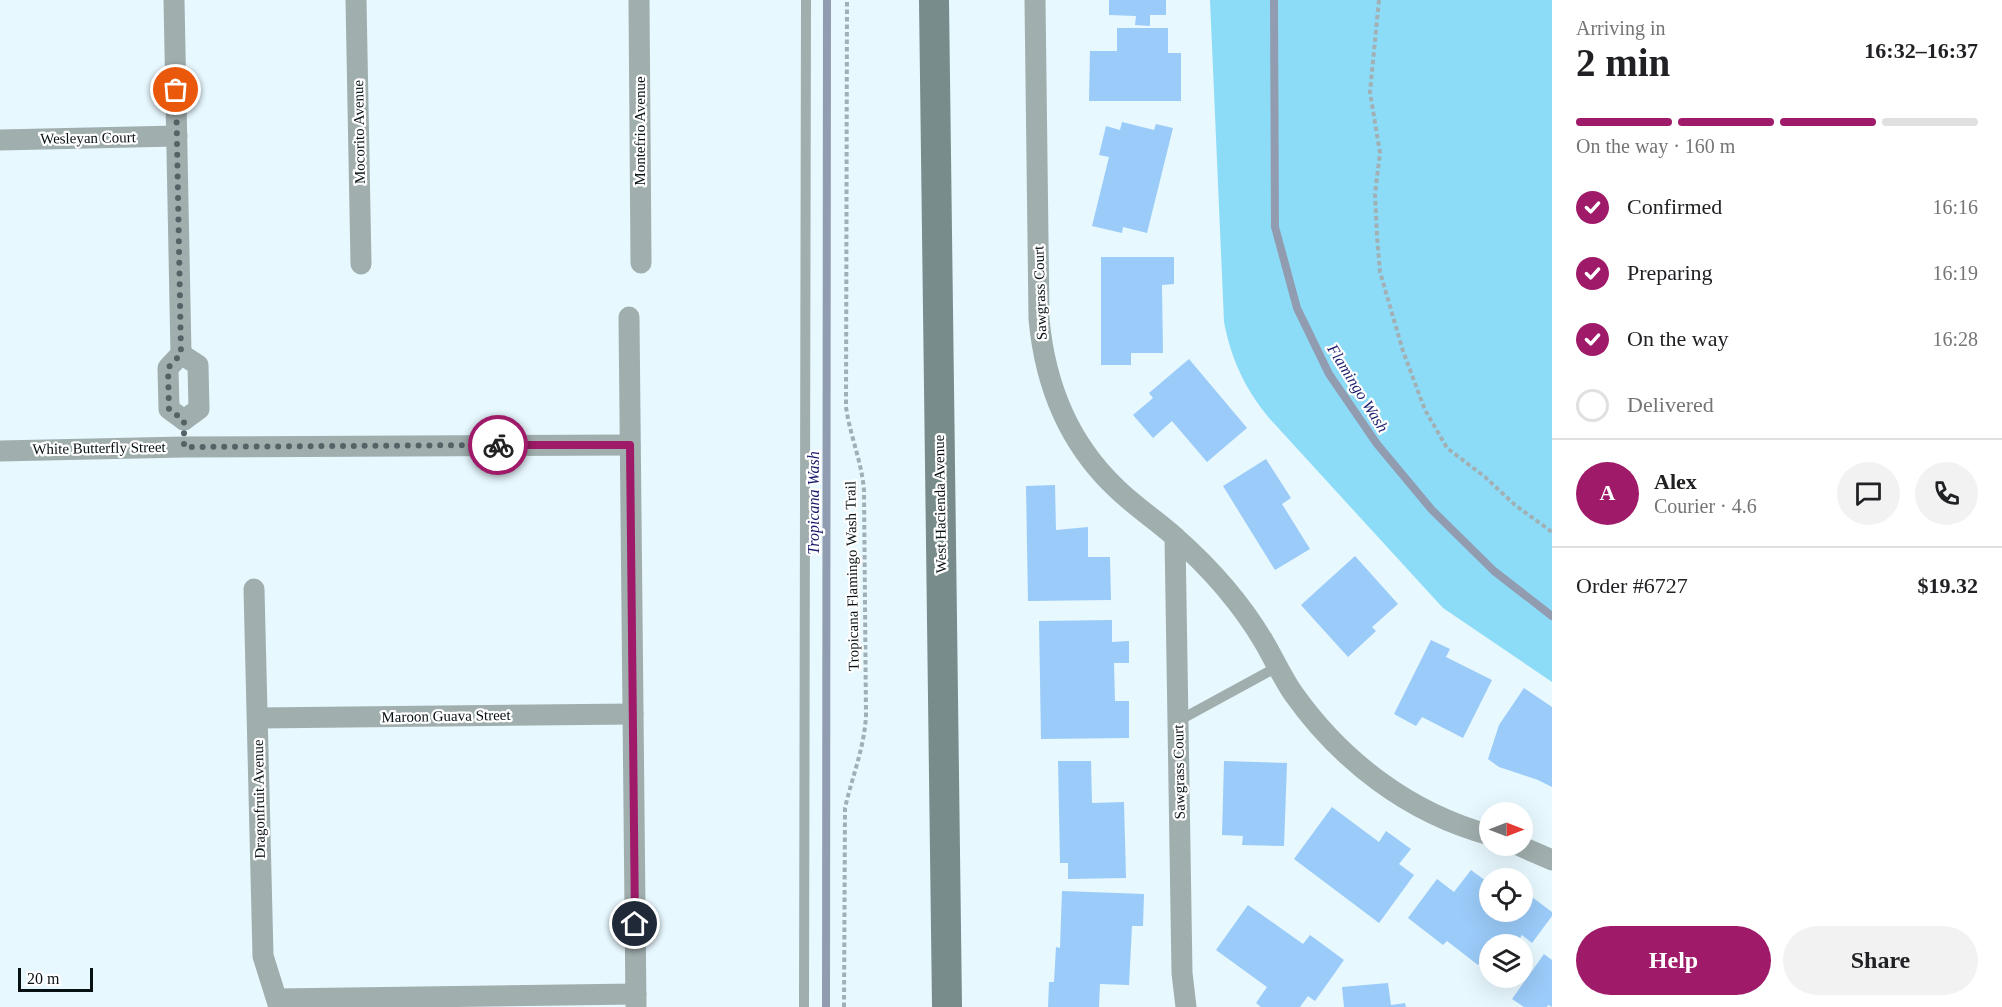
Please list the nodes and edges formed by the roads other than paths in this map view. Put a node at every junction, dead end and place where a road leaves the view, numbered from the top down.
1 (174, 0) edge
2 (356, 0) edge
3 (639, 0) edge
4 (806, 0) edge
5 (934, 0) edge
6 (1035, 0) edge
7 (177, 136) junction
8 (0, 140) edge
9 (641, 263) dead end
10 (361, 264) dead end
11 (629, 317) dead end
12 (181, 354) junction
13 (184, 420) junction
14 (630, 445) junction
15 (184, 447) junction
16 (0, 451) edge
17 (1175, 537) junction
18 (254, 589) dead end
19 (1277, 667) junction
20 (633, 714) junction
21 (258, 718) junction
22 (1178, 721) junction
23 (1479, 832) edge
24 (1533, 851) edge
25 (1552, 860) edge
26 (636, 1000) edge
27 (278, 1003) edge
28 (804, 1007) edge
29 (947, 1007) edge
30 (1186, 1007) edge

1 - 7 street
2 - 10 street, Mocorito Avenue
3 - 9 street, Montefrio Avenue
4 - 28 lane
5 - 29 main road, West Hacienda Avenue
6 - 17 street, Sawgrass Court
7 - 8 street, Wesleyan Court
7 - 12 street
11 - 14 street
12 - 13 street
12 - 13 street
13 - 15 street
14 - 15 street, White Butterfly Street
14 - 20 street
15 - 16 street, White Butterfly Street
17 - 19 street, Sawgrass Court
17 - 22 street, Sawgrass Court
18 - 21 street, Dragonfruit Avenue
19 - 22 lane
19 - 23 street, Sawgrass Court
20 - 21 street, Maroon Guava Street
20 - 26 street
21 - 27 street, Dragonfruit Avenue
22 - 30 street, Sawgrass Court
24 - 25 street
26 - 27 street

